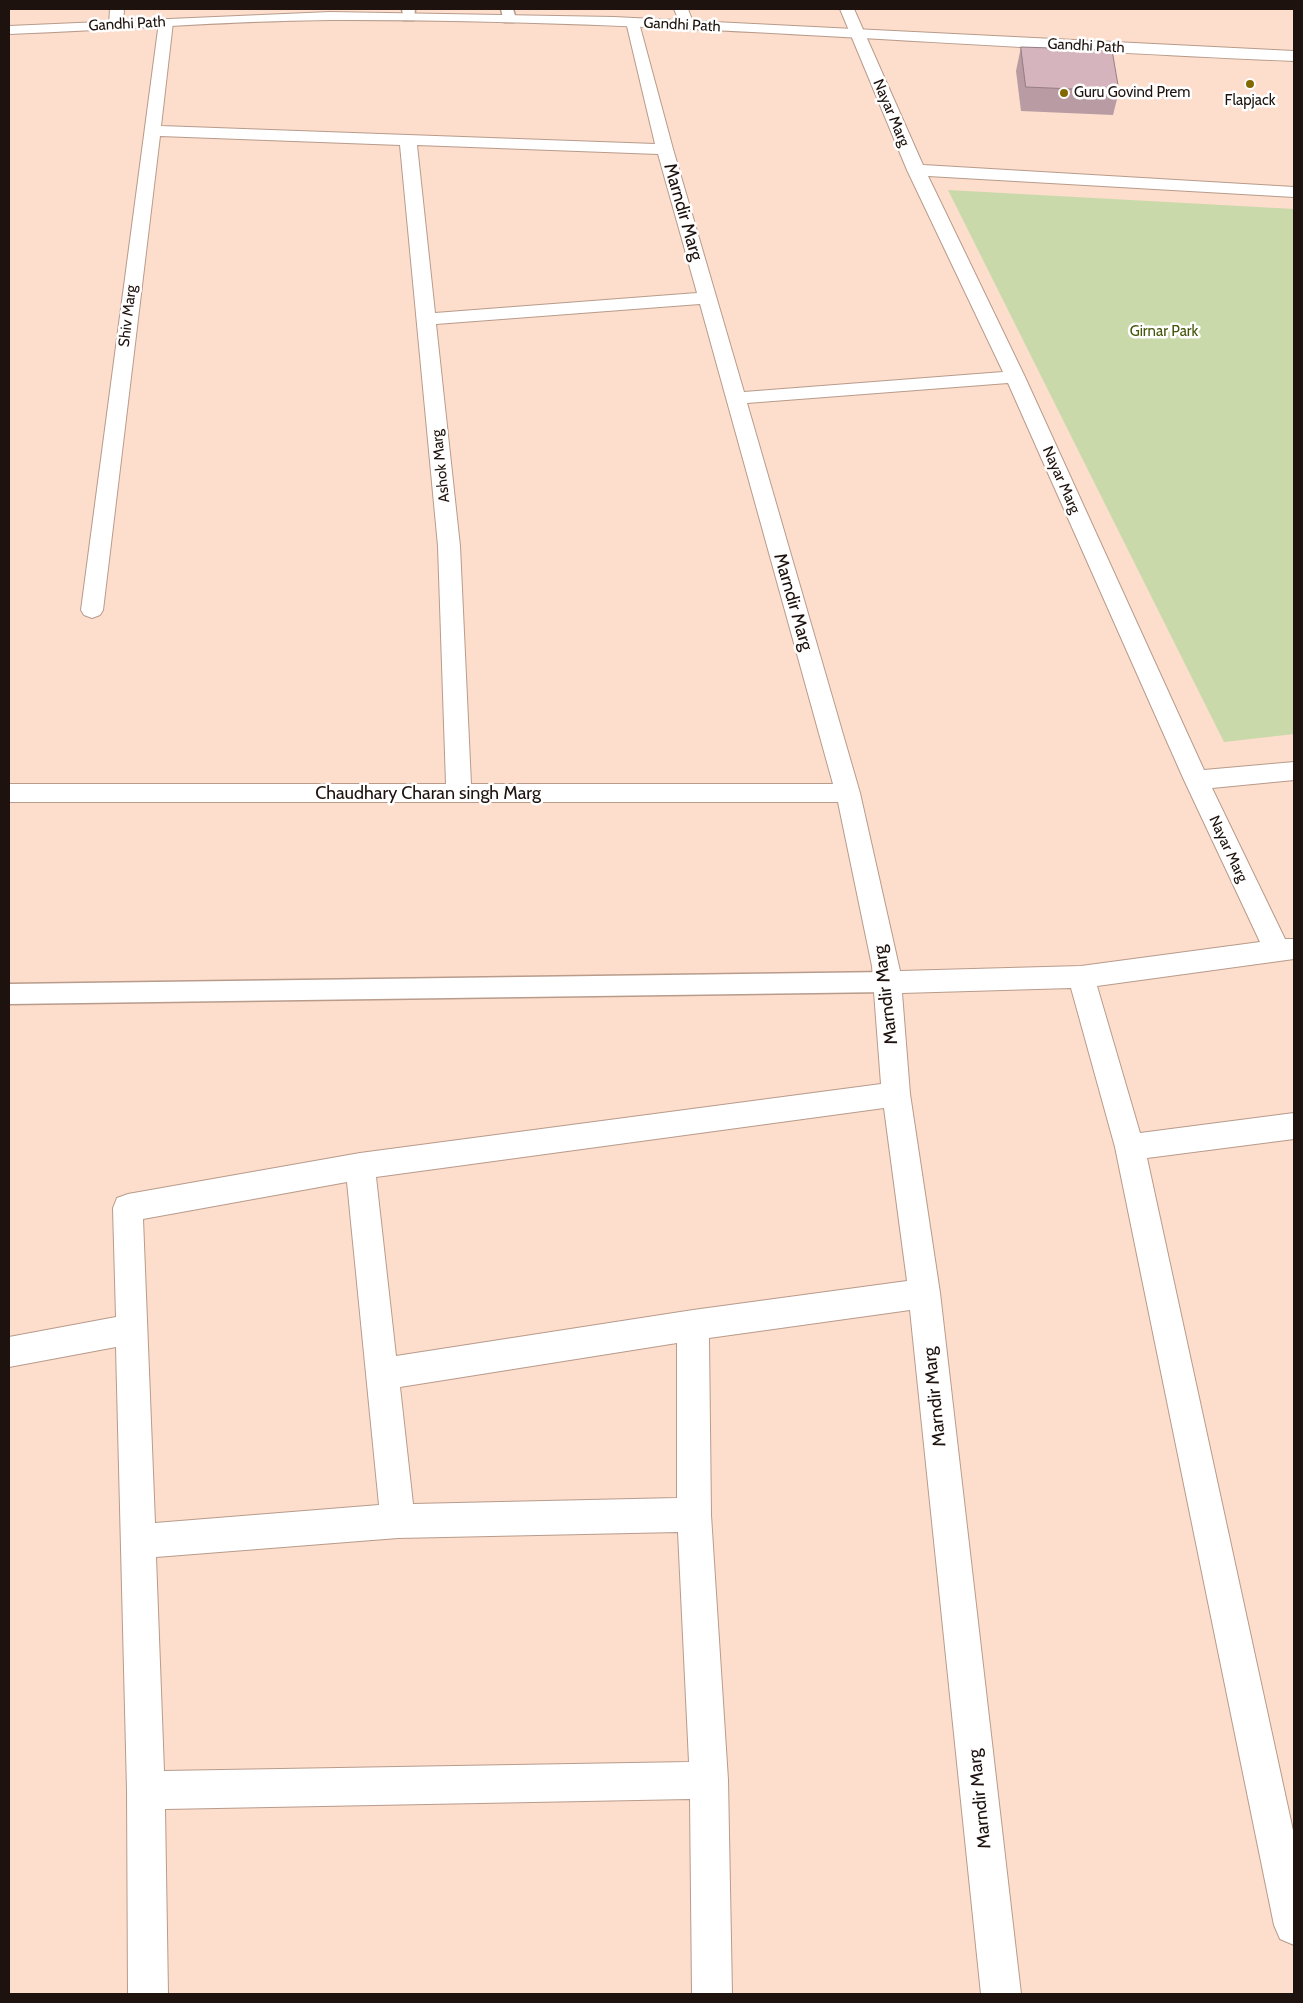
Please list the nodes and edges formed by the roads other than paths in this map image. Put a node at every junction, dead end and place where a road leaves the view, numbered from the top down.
1 (117, 9) edge
2 (681, 9) edge
3 (847, 9) edge
4 (330, 13) edge
5 (409, 13) edge
6 (508, 14) edge
7 (166, 22) junction
8 (633, 22) junction
9 (116, 24) junction
10 (687, 25) junction
11 (9, 30) edge
12 (857, 34) junction
13 (1294, 56) edge
14 (151, 132) junction
15 (408, 140) junction
16 (665, 149) junction
17 (915, 170) junction
18 (1294, 192) edge
19 (708, 298) junction
20 (426, 319) junction
21 (1015, 377) junction
22 (736, 398) junction
23 (92, 610) dead end
24 (1294, 771) edge
25 (1196, 780) junction
26 (9, 793) edge
27 (848, 793) junction
28 (459, 794) junction
29 (1285, 950) edge
30 (1082, 977) junction
31 (888, 982) junction
32 (9, 994) edge
33 (896, 1094) junction
34 (1294, 1126) edge
35 (1130, 1147) junction
36 (360, 1166) junction
37 (924, 1293) junction
38 (693, 1325) junction
39 (133, 1329) junction
40 (9, 1352) edge
41 (383, 1374) junction
42 (694, 1515) junction
43 (398, 1521) junction
44 (139, 1541) junction
45 (709, 1780) junction
46 (146, 1790) junction
47 (1292, 1904) edge
48 (148, 1994) edge
49 (712, 1994) edge
50 (1001, 1994) edge

1 - 9 street
2 - 10 street
3 - 12 street, Nayar Marg
4 - 5 street, Gandhi Path
4 - 7 street, Gandhi Path
5 - 6 street, Gandhi Path
6 - 8 street, Gandhi Path
7 - 9 street, Gandhi Path
7 - 14 street, Shiv Marg
8 - 10 street, Gandhi Path
8 - 16 street, Marndir Marg
9 - 11 street, Gandhi Path
10 - 12 street, Gandhi Path
12 - 13 street, Gandhi Path
12 - 17 street, Nayar Marg
14 - 15 street
14 - 23 street, Shiv Marg
15 - 16 street
15 - 20 street, Ashok Marg
16 - 19 street, Marndir Marg
17 - 18 street
17 - 21 street, Nayar Marg
19 - 20 street
19 - 22 street, Marndir Marg
20 - 28 street, Ashok Marg
21 - 22 street
21 - 25 street, Nayar Marg
22 - 27 street, Marndir Marg
24 - 25 street
25 - 29 street, Nayar Marg
26 - 28 street, Chaudhary Charan singh Marg
27 - 28 street, Chaudhary Charan singh Marg
27 - 31 street, Marndir Marg
29 - 30 street
30 - 31 street
30 - 35 street
31 - 32 lane
31 - 33 street, Marndir Marg
33 - 36 street
33 - 37 street, Marndir Marg
34 - 35 street
35 - 47 street
36 - 39 street
36 - 41 street
37 - 38 street
37 - 50 street, Marndir Marg
38 - 41 street
38 - 42 street
39 - 40 street
39 - 44 street
41 - 43 street
42 - 43 street
42 - 45 street
43 - 44 street
44 - 46 street
45 - 46 street
45 - 49 street
46 - 48 street

